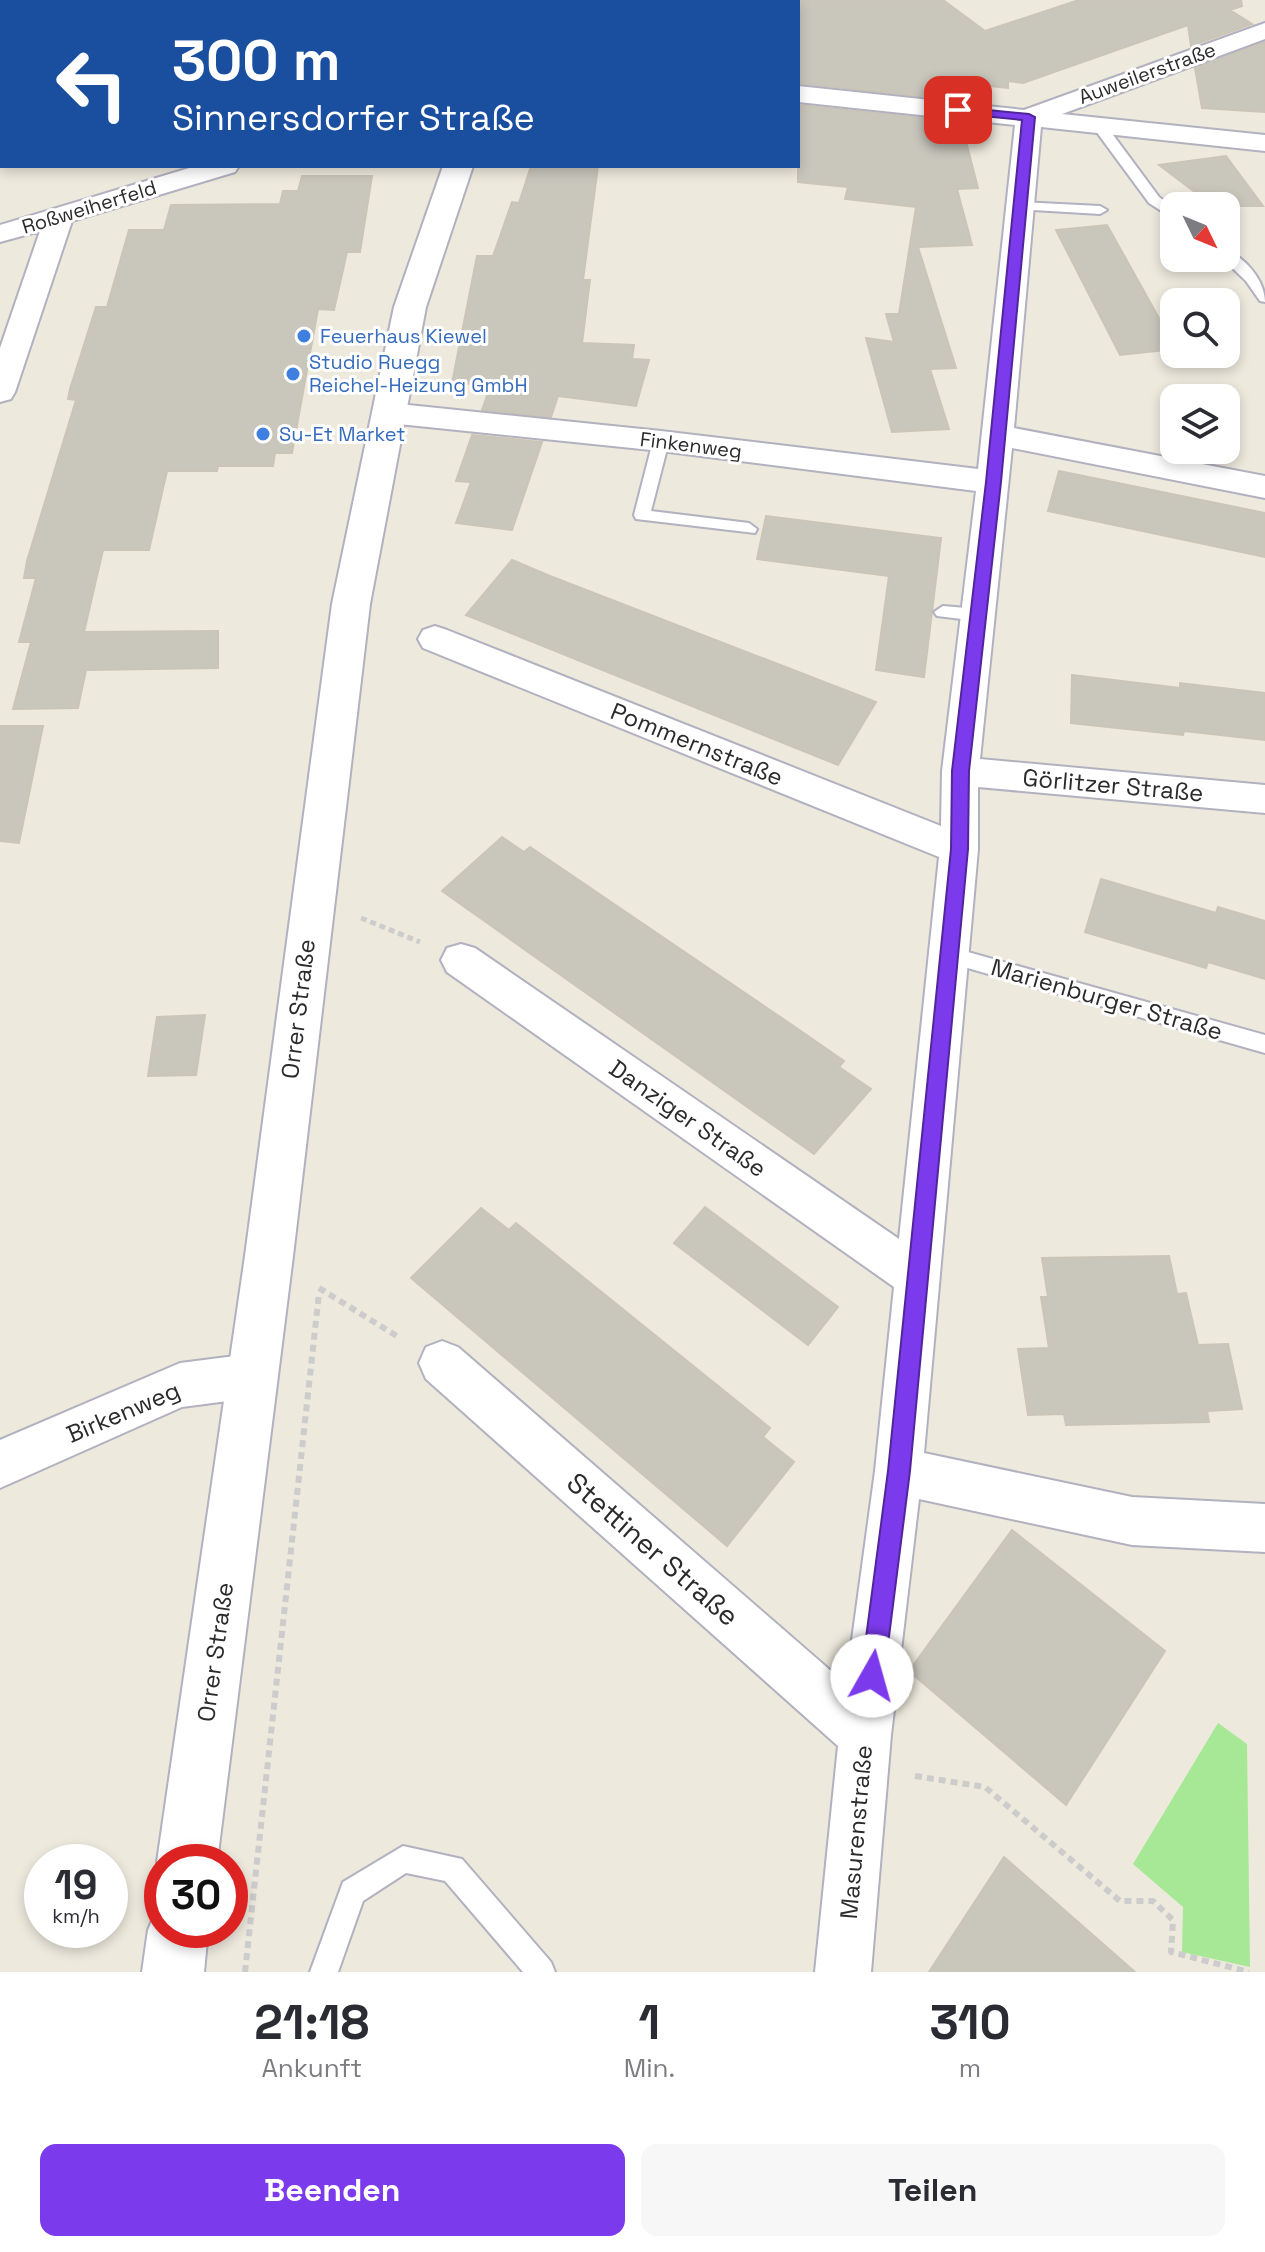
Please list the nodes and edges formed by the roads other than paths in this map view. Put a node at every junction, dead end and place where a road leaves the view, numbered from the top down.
1 (1265, 30) edge
2 (800, 94) edge
3 (1029, 117) junction
4 (1100, 127) junction
5 (1265, 143) edge
6 (218, 168) edge
7 (457, 168) edge
8 (1160, 204) edge
9 (1020, 206) junction
10 (1100, 210) dead end
11 (59, 217) junction
12 (0, 234) edge
13 (1240, 267) edge
14 (1265, 298) edge
15 (0, 392) edge
16 (389, 413) junction
17 (998, 435) junction
18 (661, 441) junction
19 (993, 482) junction
20 (1265, 487) edge
21 (749, 529) dead end
22 (435, 639) dead end
23 (960, 771) junction
24 (1265, 799) edge
25 (959, 849) junction
26 (950, 955) junction
27 (461, 960) road end
28 (1265, 1044) edge
29 (916, 1276) junction
30 (442, 1363) road end
31 (251, 1376) junction
32 (0, 1464) edge
33 (899, 1471) junction
34 (1265, 1528) edge
35 (863, 1751) junction
36 (189, 1844) edge
37 (176, 1948) edge
38 (173, 1972) edge
39 (324, 1972) edge
40 (541, 1972) edge
41 (843, 1972) edge

1 - 3 street, Auweilerstraße
2 - 3 street
3 - 4 street
3 - 9 street, Masurenstraße
4 - 5 street
4 - 8 lane
6 - 11 street, Roßweiherfeld
7 - 16 street, Orrer Straße
9 - 10 lane
9 - 17 street, Masurenstraße
11 - 12 street, Roßweiherfeld
11 - 15 street
13 - 14 lane
16 - 18 street, Finkenweg
16 - 31 street, Orrer Straße
17 - 19 street, Masurenstraße
17 - 20 street
18 - 19 street, Finkenweg
18 - 21 lane
19 - 23 street, Masurenstraße
22 - 25 street, Pommernstraße
23 - 24 street, Görlitzer Straße
23 - 25 street, Masurenstraße
25 - 26 street, Masurenstraße
26 - 28 lane, Marienburger Straße
26 - 29 street, Masurenstraße
27 - 29 street, Danziger Straße
29 - 33 street, Masurenstraße
30 - 35 street, Stettiner Straße
31 - 32 street, Birkenweg
31 - 36 street, Orrer Straße
33 - 34 street
33 - 35 street, Masurenstraße
35 - 41 street, Masurenstraße
37 - 38 street
39 - 40 lane

